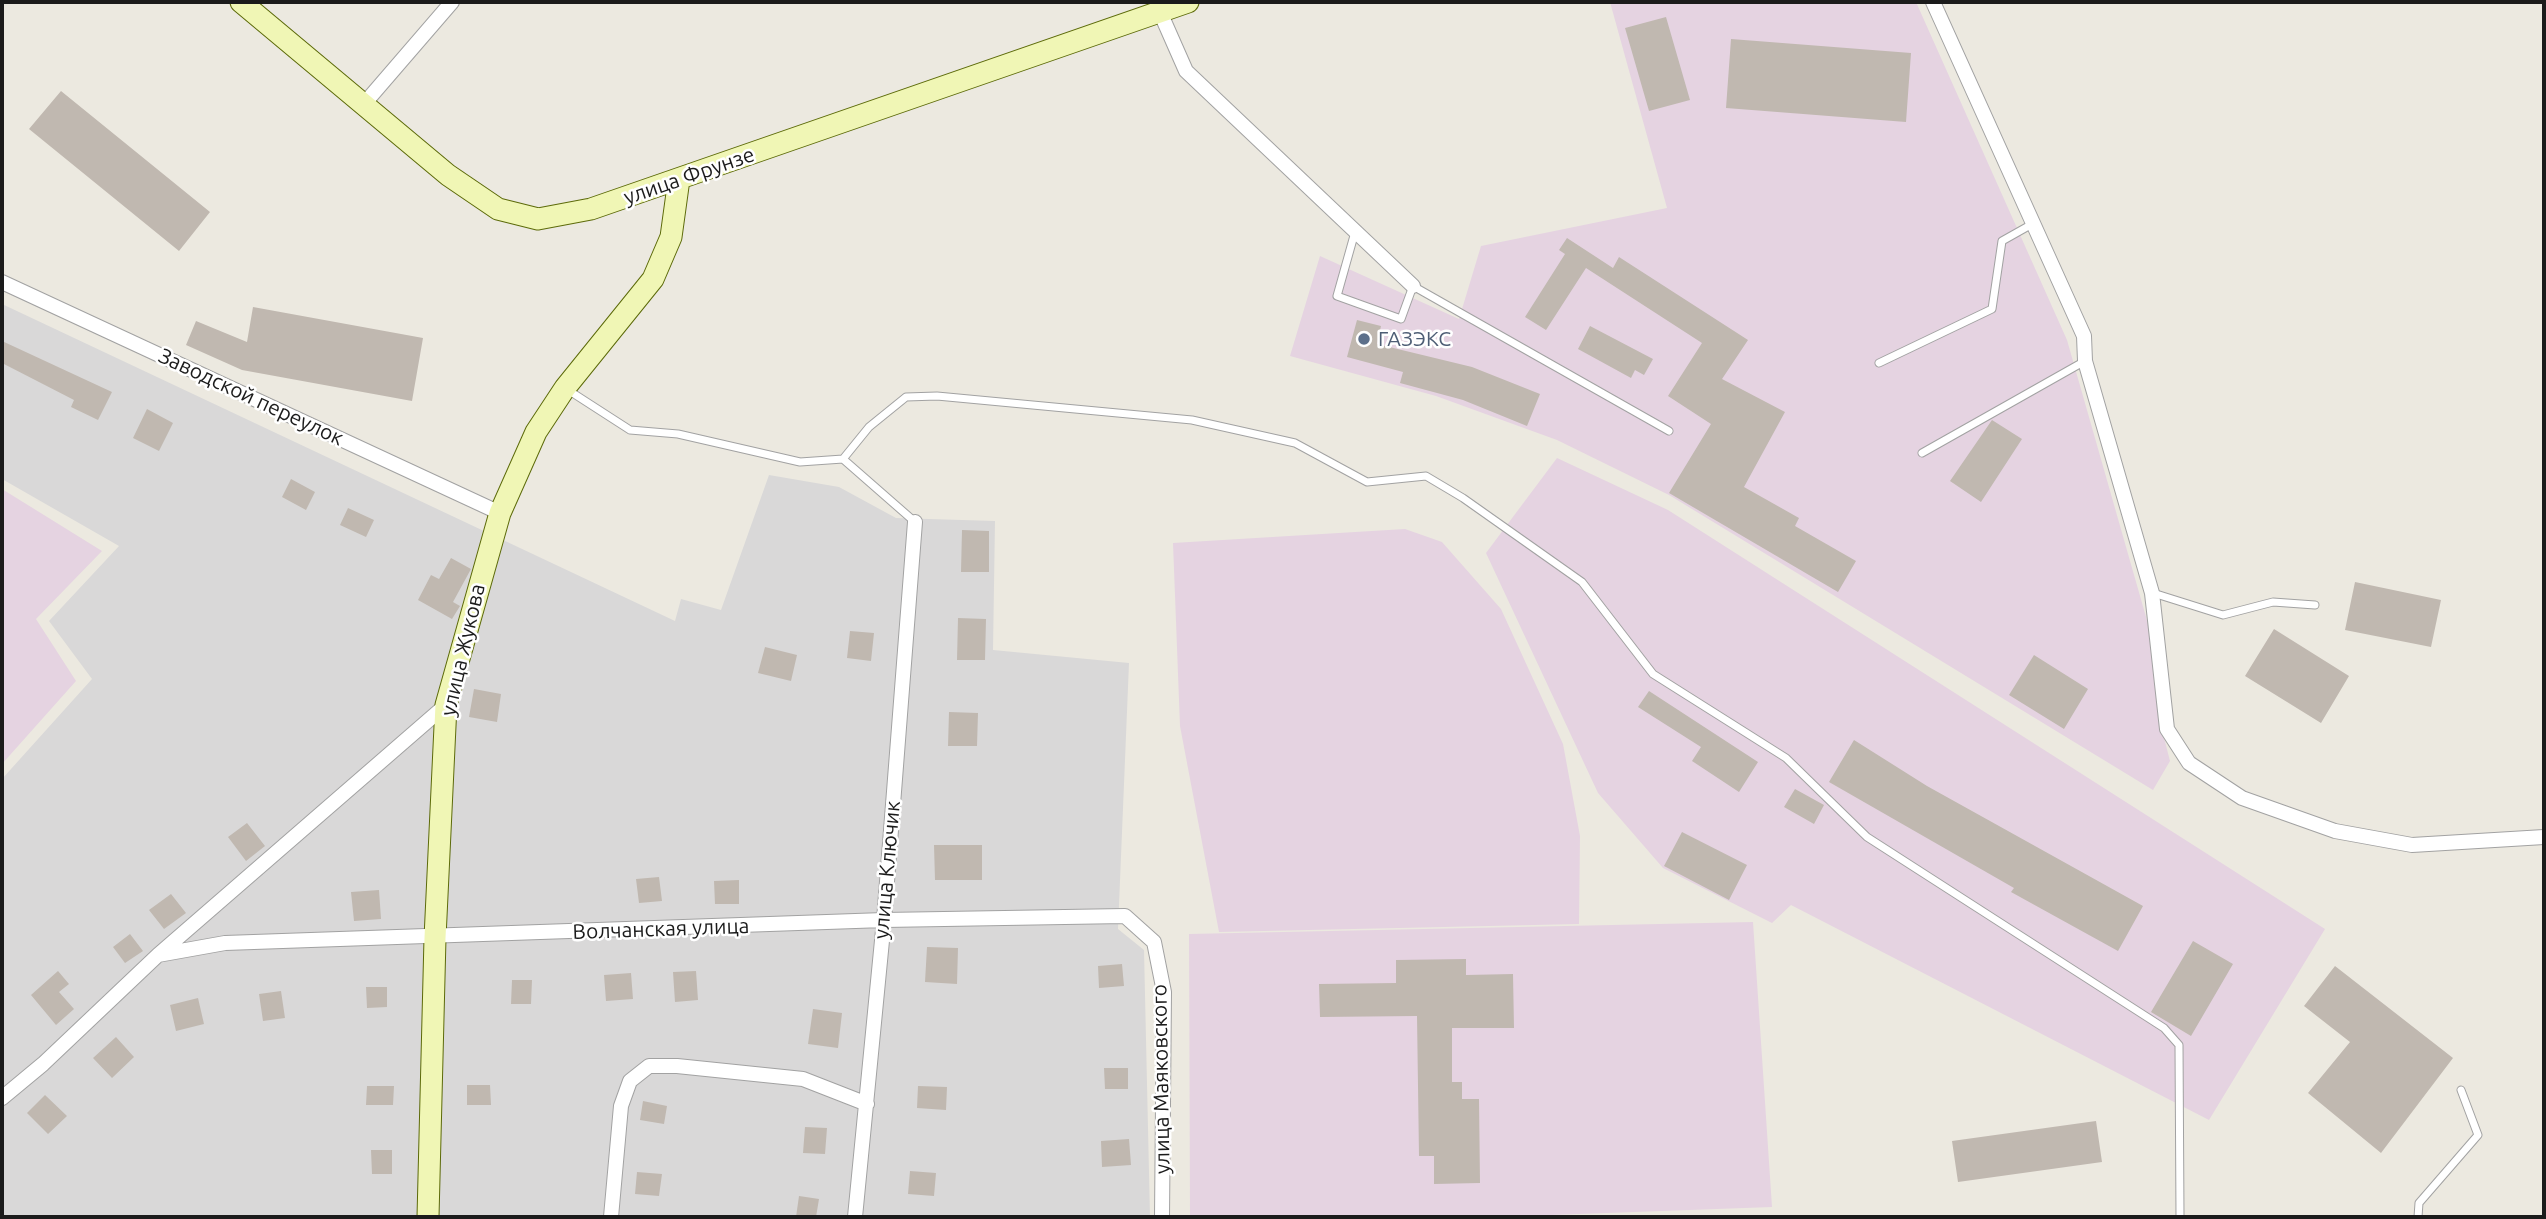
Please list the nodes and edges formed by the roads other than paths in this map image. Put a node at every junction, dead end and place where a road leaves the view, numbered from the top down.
1 (241, 2) edge
2 (452, 2) edge
3 (1188, 2) edge
4 (1933, 2) edge
5 (1160, 12) junction
6 (364, 104) junction
7 (679, 179) junction
8 (2034, 222) junction
9 (1355, 232) junction
10 (2, 282) edge
11 (1413, 286) junction
12 (2085, 361) junction
13 (1879, 363) dead end
14 (565, 388) junction
15 (1668, 431) dead end
16 (1922, 453) dead end
17 (843, 459) junction
18 (500, 513) junction
19 (915, 522) joint
20 (2152, 593) junction
21 (2315, 605) dead end
22 (446, 705) junction
23 (2544, 837) edge
24 (884, 920) junction
25 (435, 938) junction
26 (1154, 942) joint
27 (158, 956) junction
28 (2462, 1090) dead end
29 (2, 1098) edge
30 (867, 1104) junction
31 (428, 1217) edge
32 (611, 1217) edge
33 (855, 1217) edge
34 (1162, 1217) edge
35 (2180, 1217) edge
36 (2418, 1217) edge

1 - 6 main road, улица Фрунзе
2 - 6 street
3 - 5 main road, улица Фрунзе
4 - 8 street
5 - 7 main road, улица Фрунзе
5 - 9 street
6 - 7 main road, улица Фрунзе
7 - 14 main road, улица Жукова
8 - 12 street
8 - 13 lane
9 - 11 street
9 - 11 lane
10 - 18 street, Заводской переулок
11 - 15 lane
12 - 16 lane
12 - 20 street
14 - 17 lane
14 - 18 main road, улица Жукова
17 - 19 lane
17 - 35 lane
18 - 22 main road, улица Жукова
19 - 24 street, улица Ключик
20 - 21 lane
20 - 23 street
22 - 25 main road, улица Жукова
22 - 27 street
24 - 25 street, Волчанская улица
24 - 26 street, Волчанская улица
24 - 30 street, улица Ключик
25 - 27 street, Волчанская улица
25 - 31 main road, улица Жукова
26 - 34 street, улица Маяковского
27 - 29 street
28 - 36 lane
30 - 32 street
30 - 33 street, улица Ключик

